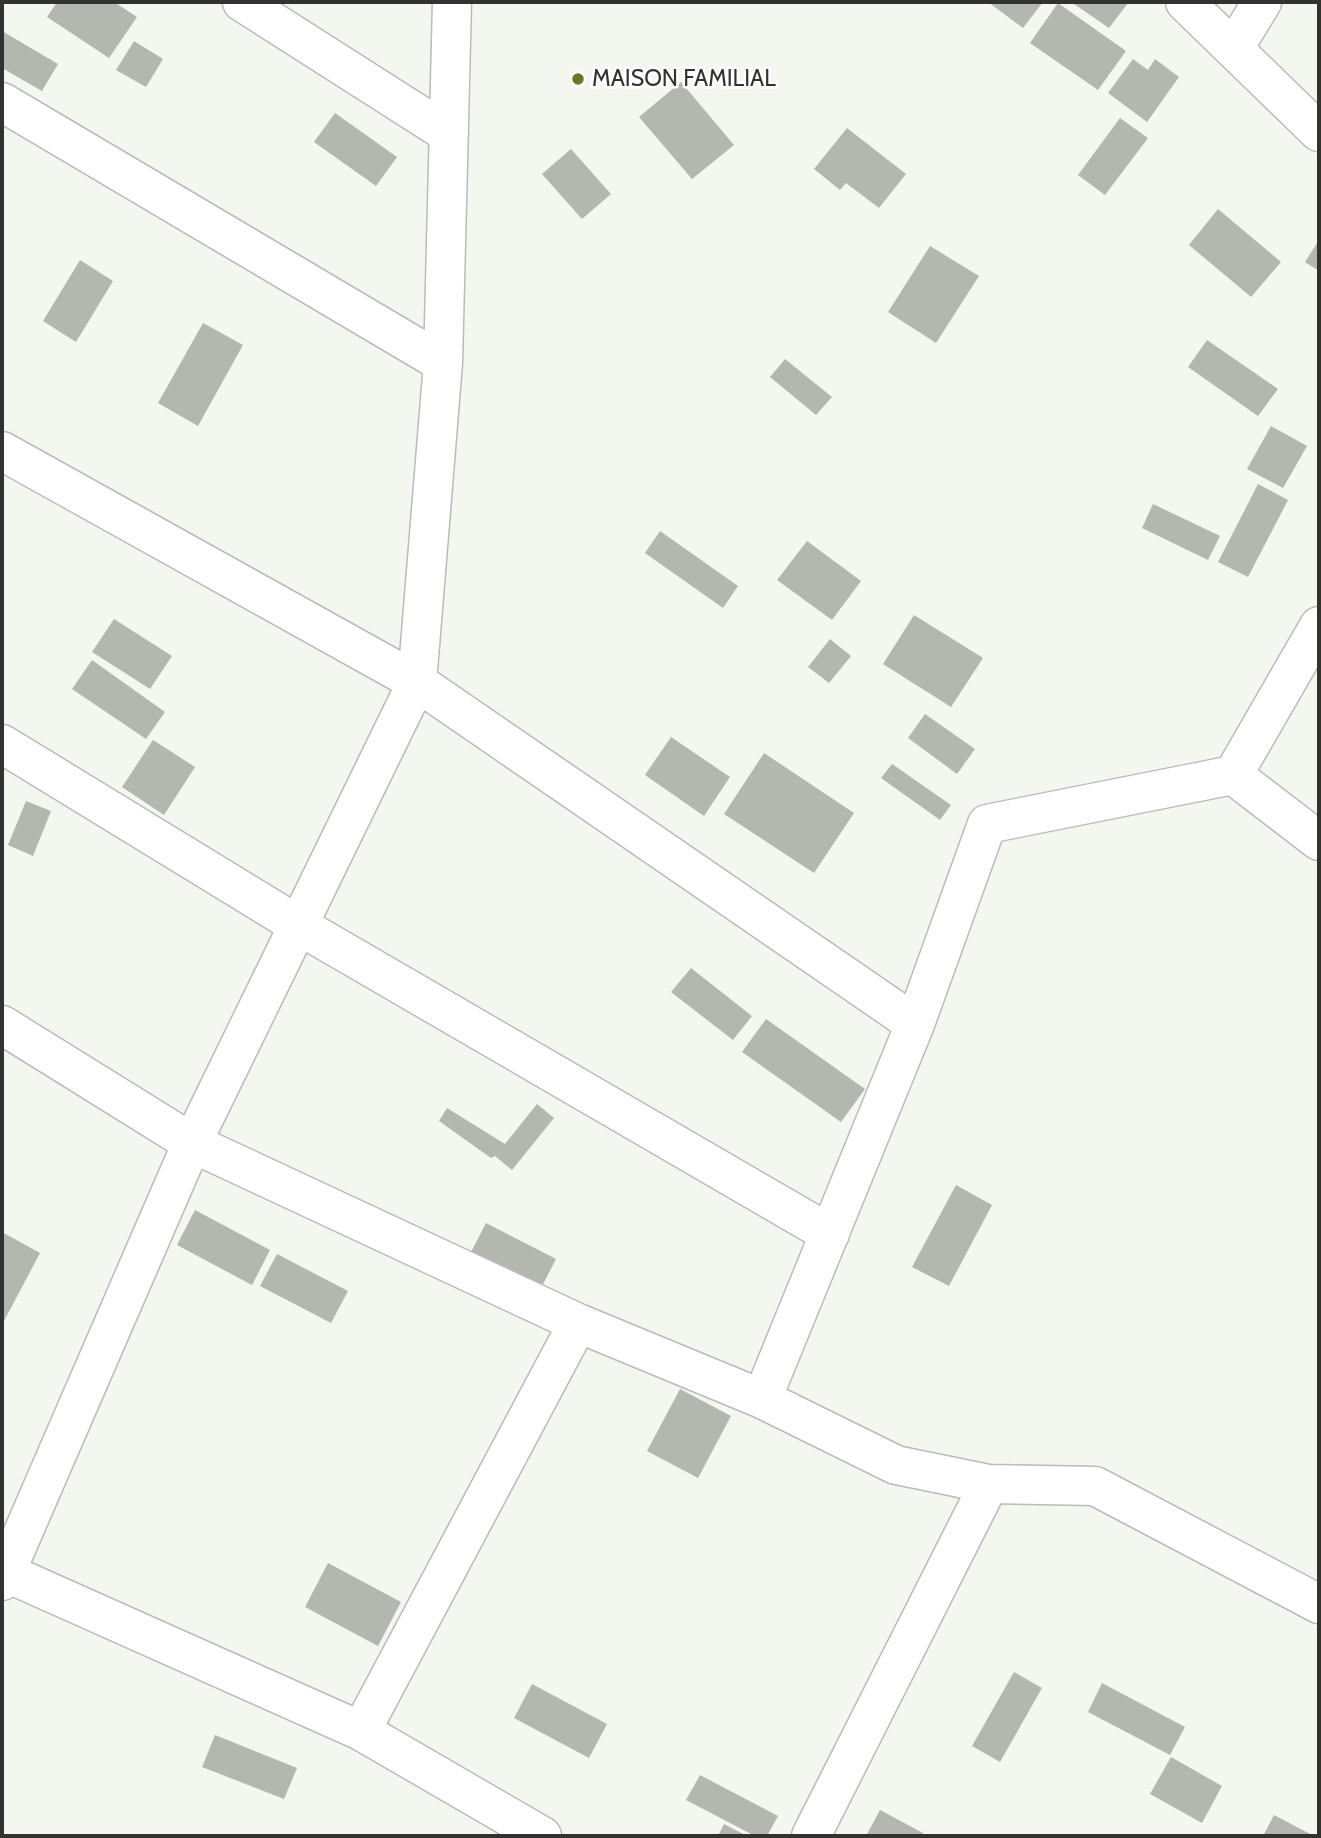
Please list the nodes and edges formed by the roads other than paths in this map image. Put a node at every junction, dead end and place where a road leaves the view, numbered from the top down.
1 (242, 2) edge
2 (452, 2) edge
3 (1185, 2) edge
4 (1262, 2) edge
5 (1234, 48) junction
6 (2, 102) edge
7 (1319, 132) edge
8 (449, 134) junction
9 (443, 363) junction
10 (2, 451) edge
11 (1319, 626) edge
12 (417, 682) junction
13 (2, 744) edge
14 (1233, 775) junction
15 (1319, 841) edge
16 (298, 925) junction
17 (915, 1024) junction
18 (2, 1025) edge
19 (192, 1143) junction
20 (830, 1234) junction
21 (578, 1323) junction
22 (762, 1399) junction
23 (989, 1484) junction
24 (4, 1577) edge
25 (1319, 1604) edge
26 (361, 1731) junction
27 (542, 1836) edge
28 (811, 1836) edge

1 - 8 street
2 - 8 street
3 - 5 street
4 - 5 street
5 - 7 street
6 - 9 street
8 - 9 street
9 - 12 street
10 - 12 street
11 - 14 street
12 - 16 street
12 - 17 street
13 - 16 street
14 - 15 street
14 - 17 street
16 - 19 street
16 - 20 street
17 - 20 street
18 - 19 street
19 - 21 street
19 - 24 street
20 - 22 street
21 - 22 street
21 - 26 street
22 - 23 street
23 - 25 street
23 - 28 street
24 - 26 street
26 - 27 street

